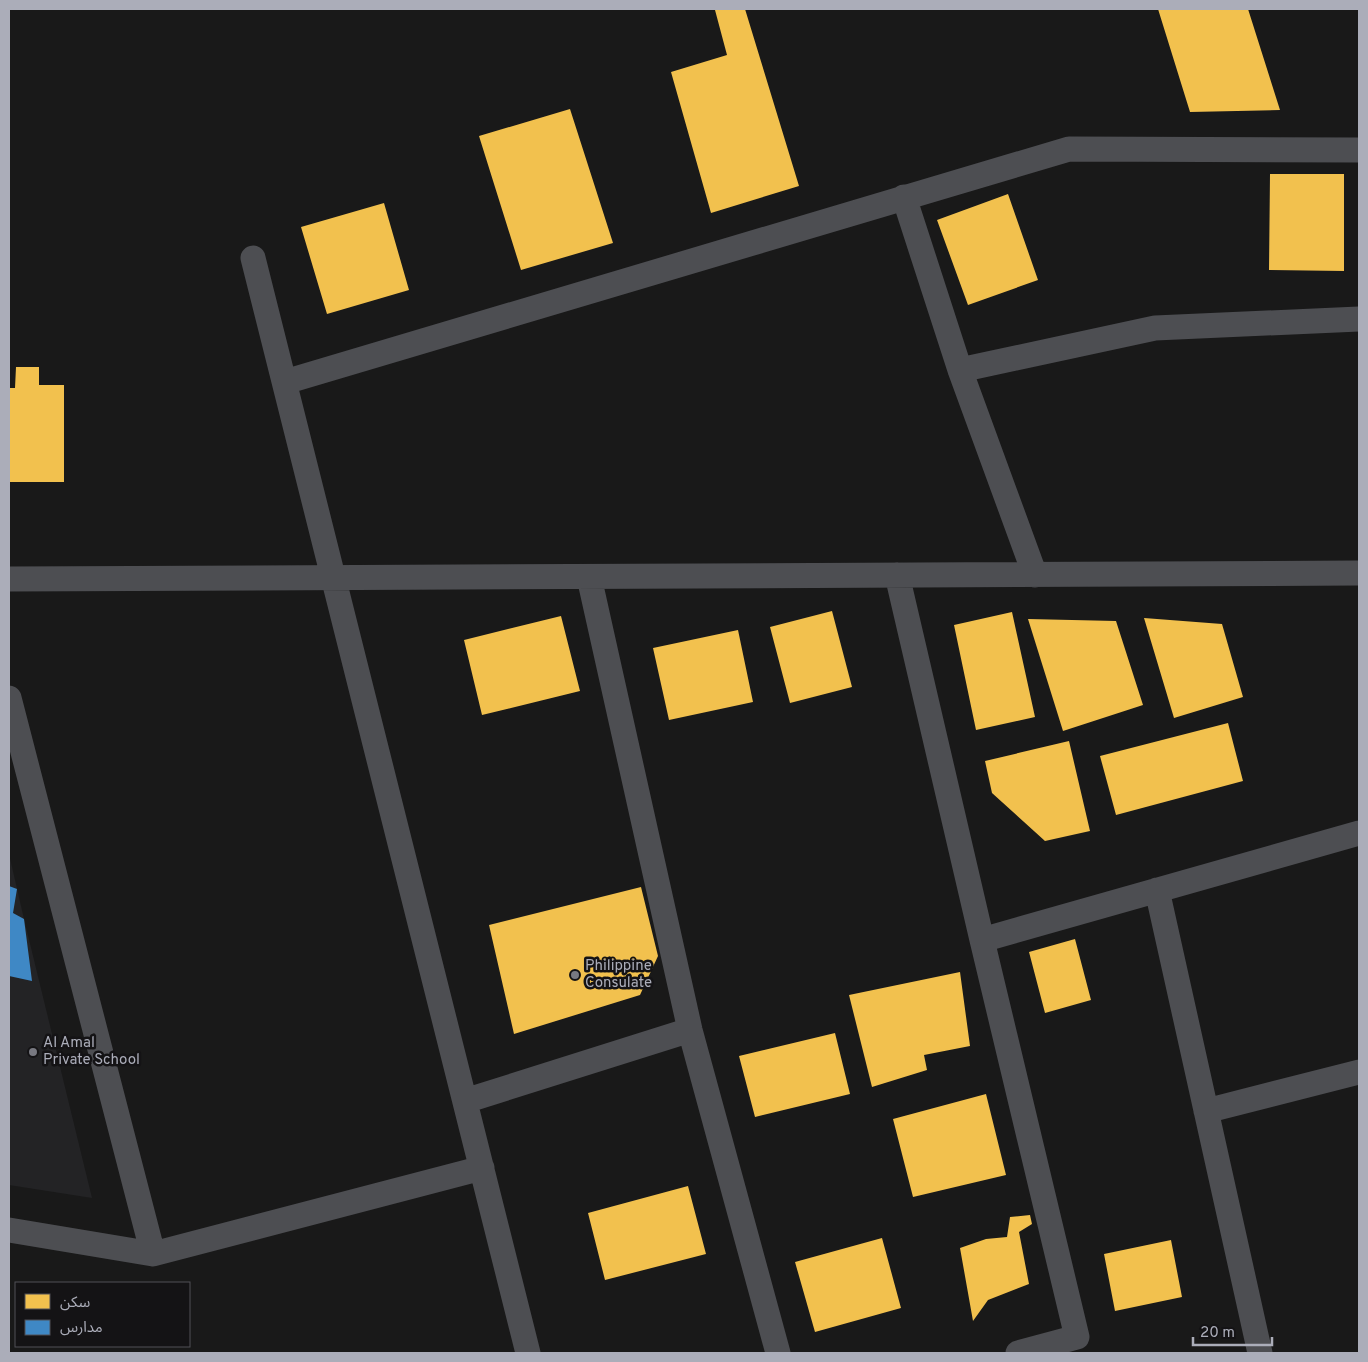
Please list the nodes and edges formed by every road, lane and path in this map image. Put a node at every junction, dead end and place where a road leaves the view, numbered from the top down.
1 (1359, 150) edge
2 (904, 197) junction
3 (253, 258) dead end
4 (1359, 319) edge
5 (960, 370) junction
6 (284, 382) junction
7 (1359, 574) edge
8 (897, 575) junction
9 (1035, 575) junction
10 (589, 577) junction
11 (334, 578) junction
12 (9, 579) edge
13 (9, 698) edge
14 (1359, 833) edge
15 (1157, 890) junction
16 (982, 940) junction
17 (690, 1030) junction
18 (1359, 1072) edge
19 (465, 1101) junction
20 (1206, 1111) junction
21 (482, 1168) junction
22 (9, 1230) edge
23 (153, 1254) junction
24 (528, 1353) edge
25 (778, 1353) edge
26 (1018, 1353) edge
27 (1260, 1353) edge

1 - 2 street
2 - 5 street
2 - 6 street
3 - 6 street
4 - 5 street
5 - 9 street
6 - 11 street
7 - 9 street
8 - 9 street
8 - 10 street
8 - 16 street
10 - 11 street
10 - 17 street
11 - 12 street
11 - 19 street
13 - 23 street
14 - 15 street
15 - 16 street
15 - 20 street
16 - 26 street
17 - 19 street
17 - 25 street
18 - 20 street
19 - 21 street
20 - 27 street
21 - 23 street
21 - 24 street
22 - 23 street

